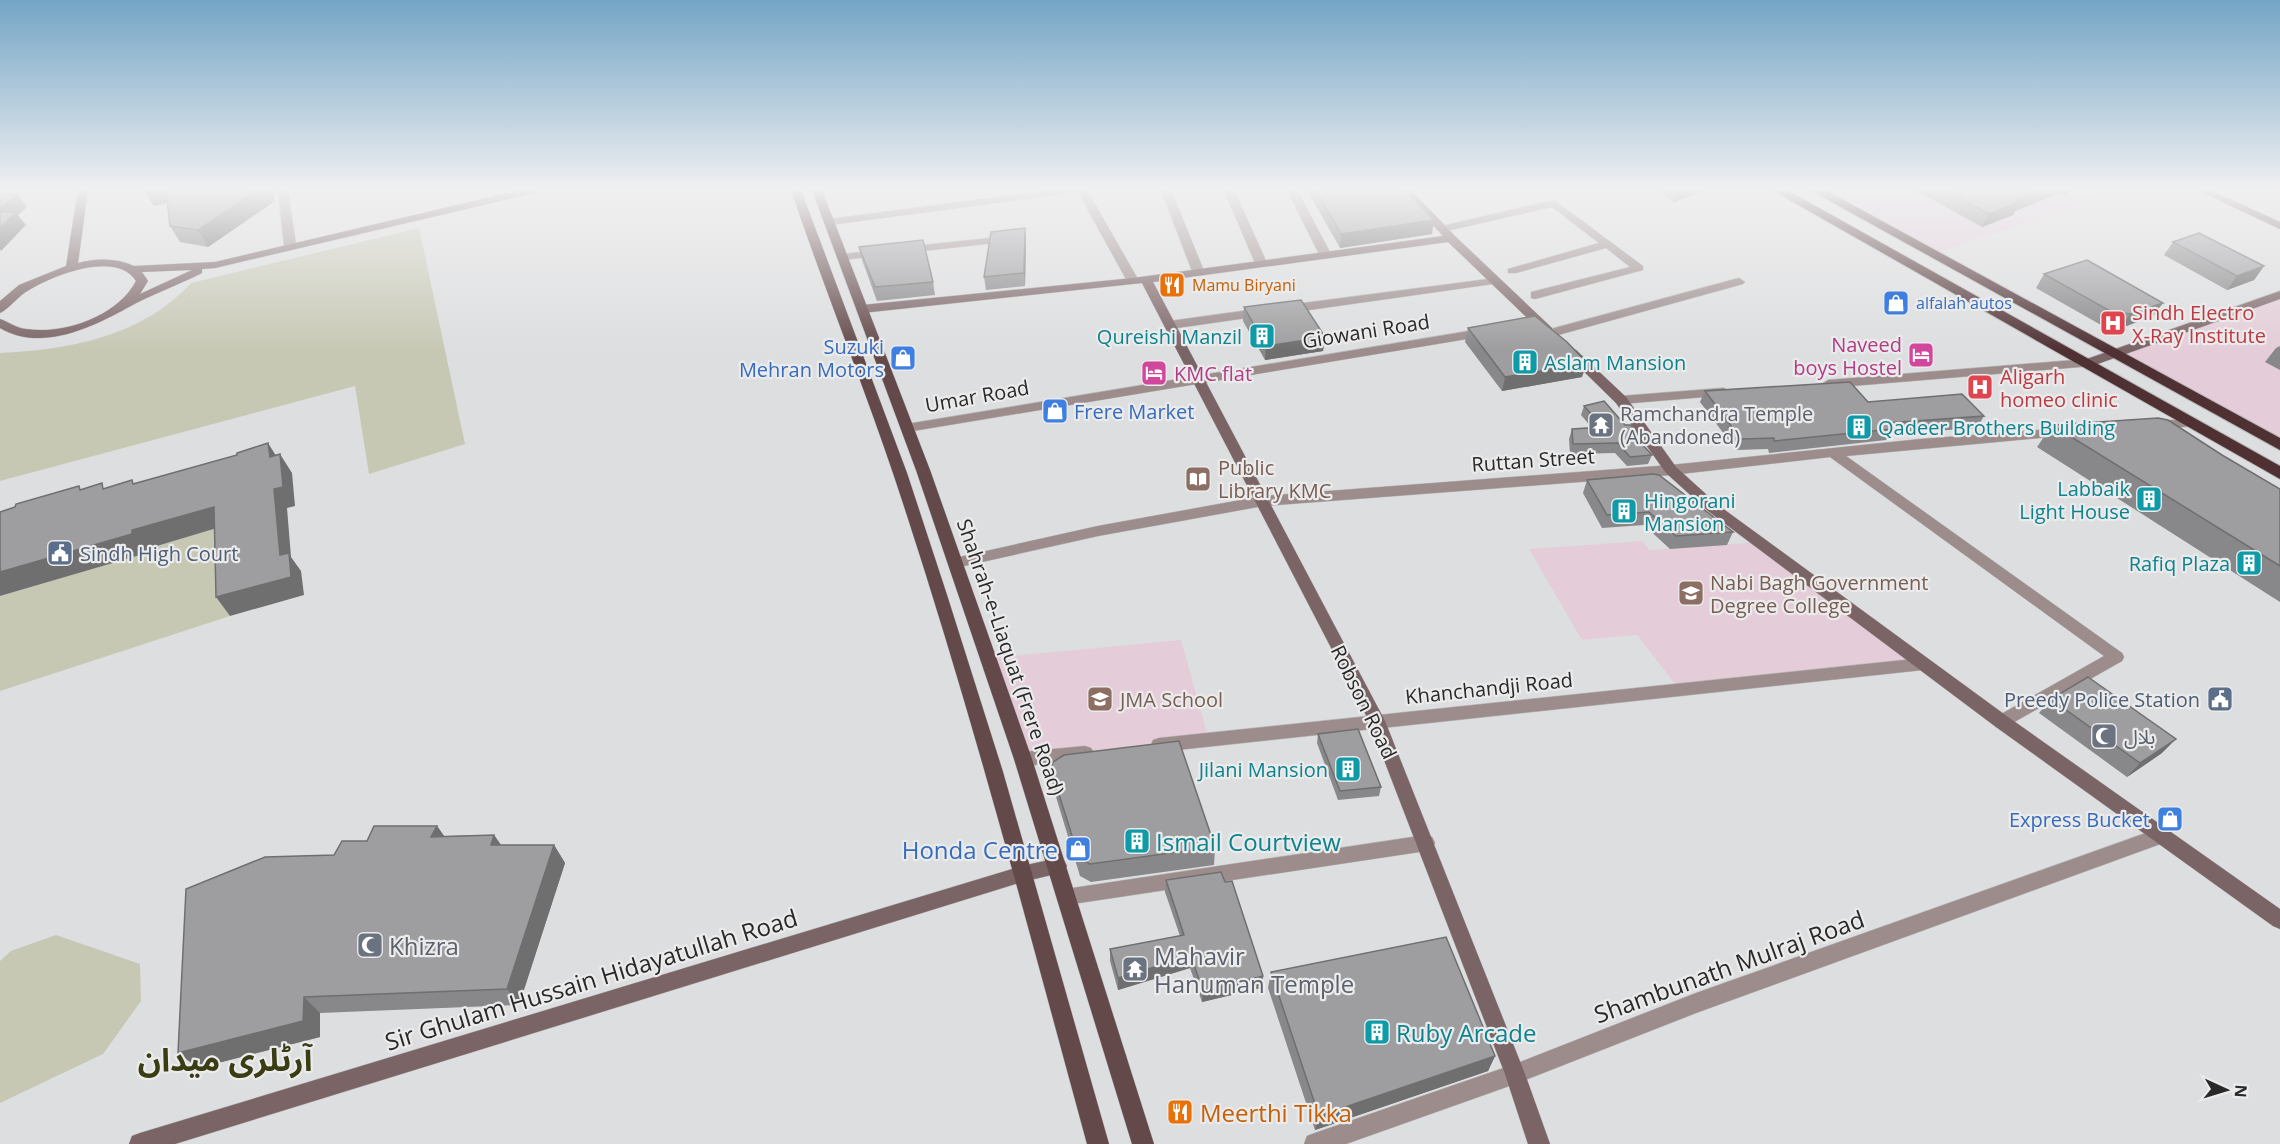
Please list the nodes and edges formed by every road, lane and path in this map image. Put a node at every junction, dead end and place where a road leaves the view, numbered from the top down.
1 (75, 243) edge
2 (297, 243) edge
3 (816, 243) edge
4 (838, 243) edge
5 (969, 243) edge
6 (1116, 243) edge
7 (1187, 243) edge
8 (1252, 243) edge
9 (1320, 243) edge
10 (1386, 243) edge
11 (1457, 243) edge
12 (1874, 243) edge
13 (1913, 243) edge
14 (1610, 244) joint
15 (290, 245) joint
16 (1325, 254) junction
17 (843, 257) junction
18 (1261, 263) junction
19 (215, 265) junction
20 (72, 267) junction
21 (134, 269) junction
22 (1198, 271) junction
23 (1512, 271) dead end
24 (1139, 280) junction
25 (1496, 281) junction
26 (1739, 282) dead end
27 (12, 294) junction
28 (1535, 295) dead end
29 (2280, 295) edge
30 (0, 300) edge
31 (0, 309) edge
32 (862, 309) junction
33 (113, 311) junction
34 (0, 323) edge
35 (1170, 325) junction
36 (1540, 327) junction
37 (1504, 329) edge
38 (0, 332) edge
39 (19, 333) junction
40 (2113, 353) junction
41 (2088, 363) junction
42 (1198, 378) junction
43 (1820, 384) edge
44 (1738, 391) edge
45 (1621, 400) junction
46 (1054, 403) joint
47 (2191, 423) junction
48 (2144, 426) edge
49 (907, 428) junction
50 (2085, 431) edge
51 (2280, 445) edge
52 (1833, 453) junction
53 (1671, 470) junction
54 (2280, 472) edge
55 (1263, 501) junction
56 (955, 563) junction
57 (1923, 664) junction
58 (1377, 721) junction
59 (2002, 722) junction
60 (1140, 747) edge
61 (1105, 751) edge
62 (1023, 759) junction
63 (2160, 836) junction
64 (1426, 843) junction
65 (1058, 866) junction
66 (1022, 874) junction
67 (1066, 897) junction
68 (2280, 920) edge
69 (1515, 1074) junction
70 (140, 1144) edge
71 (1098, 1144) edge
72 (1143, 1144) edge
73 (1315, 1144) edge
74 (1539, 1144) edge

1 - 20 street
2 - 15 street
3 - 66 main road
4 - 17 main road, Shahrah-e-Liaquat (Frere Road)
5 - 17 street
6 - 24 street, Robson Road
7 - 22 street
8 - 18 street
9 - 16 street
10 - 16 street
11 - 25 street
12 - 41 highway
13 - 40 highway
14 - 23 street
14 - 28 street
15 - 19 street
16 - 18 street
17 - 32 main road, Shahrah-e-Liaquat (Frere Road)
18 - 22 street
19 - 21 street
19 - 33 street
20 - 21 street
20 - 27 street
21 - 33 street
22 - 24 street
24 - 32 street
24 - 35 street, Robson Road
25 - 35 street
25 - 36 street
26 - 36 street
27 - 30 street
27 - 31 street
29 - 40 street
32 - 49 main road, Shahrah-e-Liaquat (Frere Road)
33 - 39 street
34 - 39 street
35 - 42 street, Robson Road
36 - 45 street
37 - 42 street, Giowani Road
38 - 39 street
40 - 41 street
40 - 51 highway
41 - 43 street
41 - 47 highway
42 - 46 street, Giowani Road
42 - 55 street, Robson Road
44 - 45 street
45 - 53 street
46 - 49 street, Umar Road
47 - 48 street
47 - 54 highway
49 - 56 main road, Shahrah-e-Liaquat (Frere Road)
50 - 52 street, Ruttan Street
52 - 53 street, Ruttan Street
52 - 59 street
53 - 55 street, Ruttan Street
53 - 57 street
55 - 56 street, Ruttan Street
55 - 58 street, Robson Road
56 - 62 main road, Shahrah-e-Liaquat (Frere Road)
57 - 58 street, Khanchandji Road
57 - 59 street
58 - 60 street, Khanchandji Road
58 - 64 street, Robson Road
59 - 63 street
61 - 62 street
62 - 65 main road, Shahrah-e-Liaquat (Frere Road)
63 - 68 street
63 - 69 street, Shambunath Mulraj Road
64 - 67 street
64 - 69 street, Robson Road
65 - 66 street, Sir Ghulam Hussain Hidayatullah Road
65 - 67 main road, Shahrah-e-Liaquat (Frere Road)
66 - 70 street, Sir Ghulam Hussain Hidayatullah Road
66 - 71 main road
67 - 72 main road, Shahrah-e-Liaquat (Frere Road)
69 - 73 street, Shambunath Mulraj Road
69 - 74 street, Robson Road

